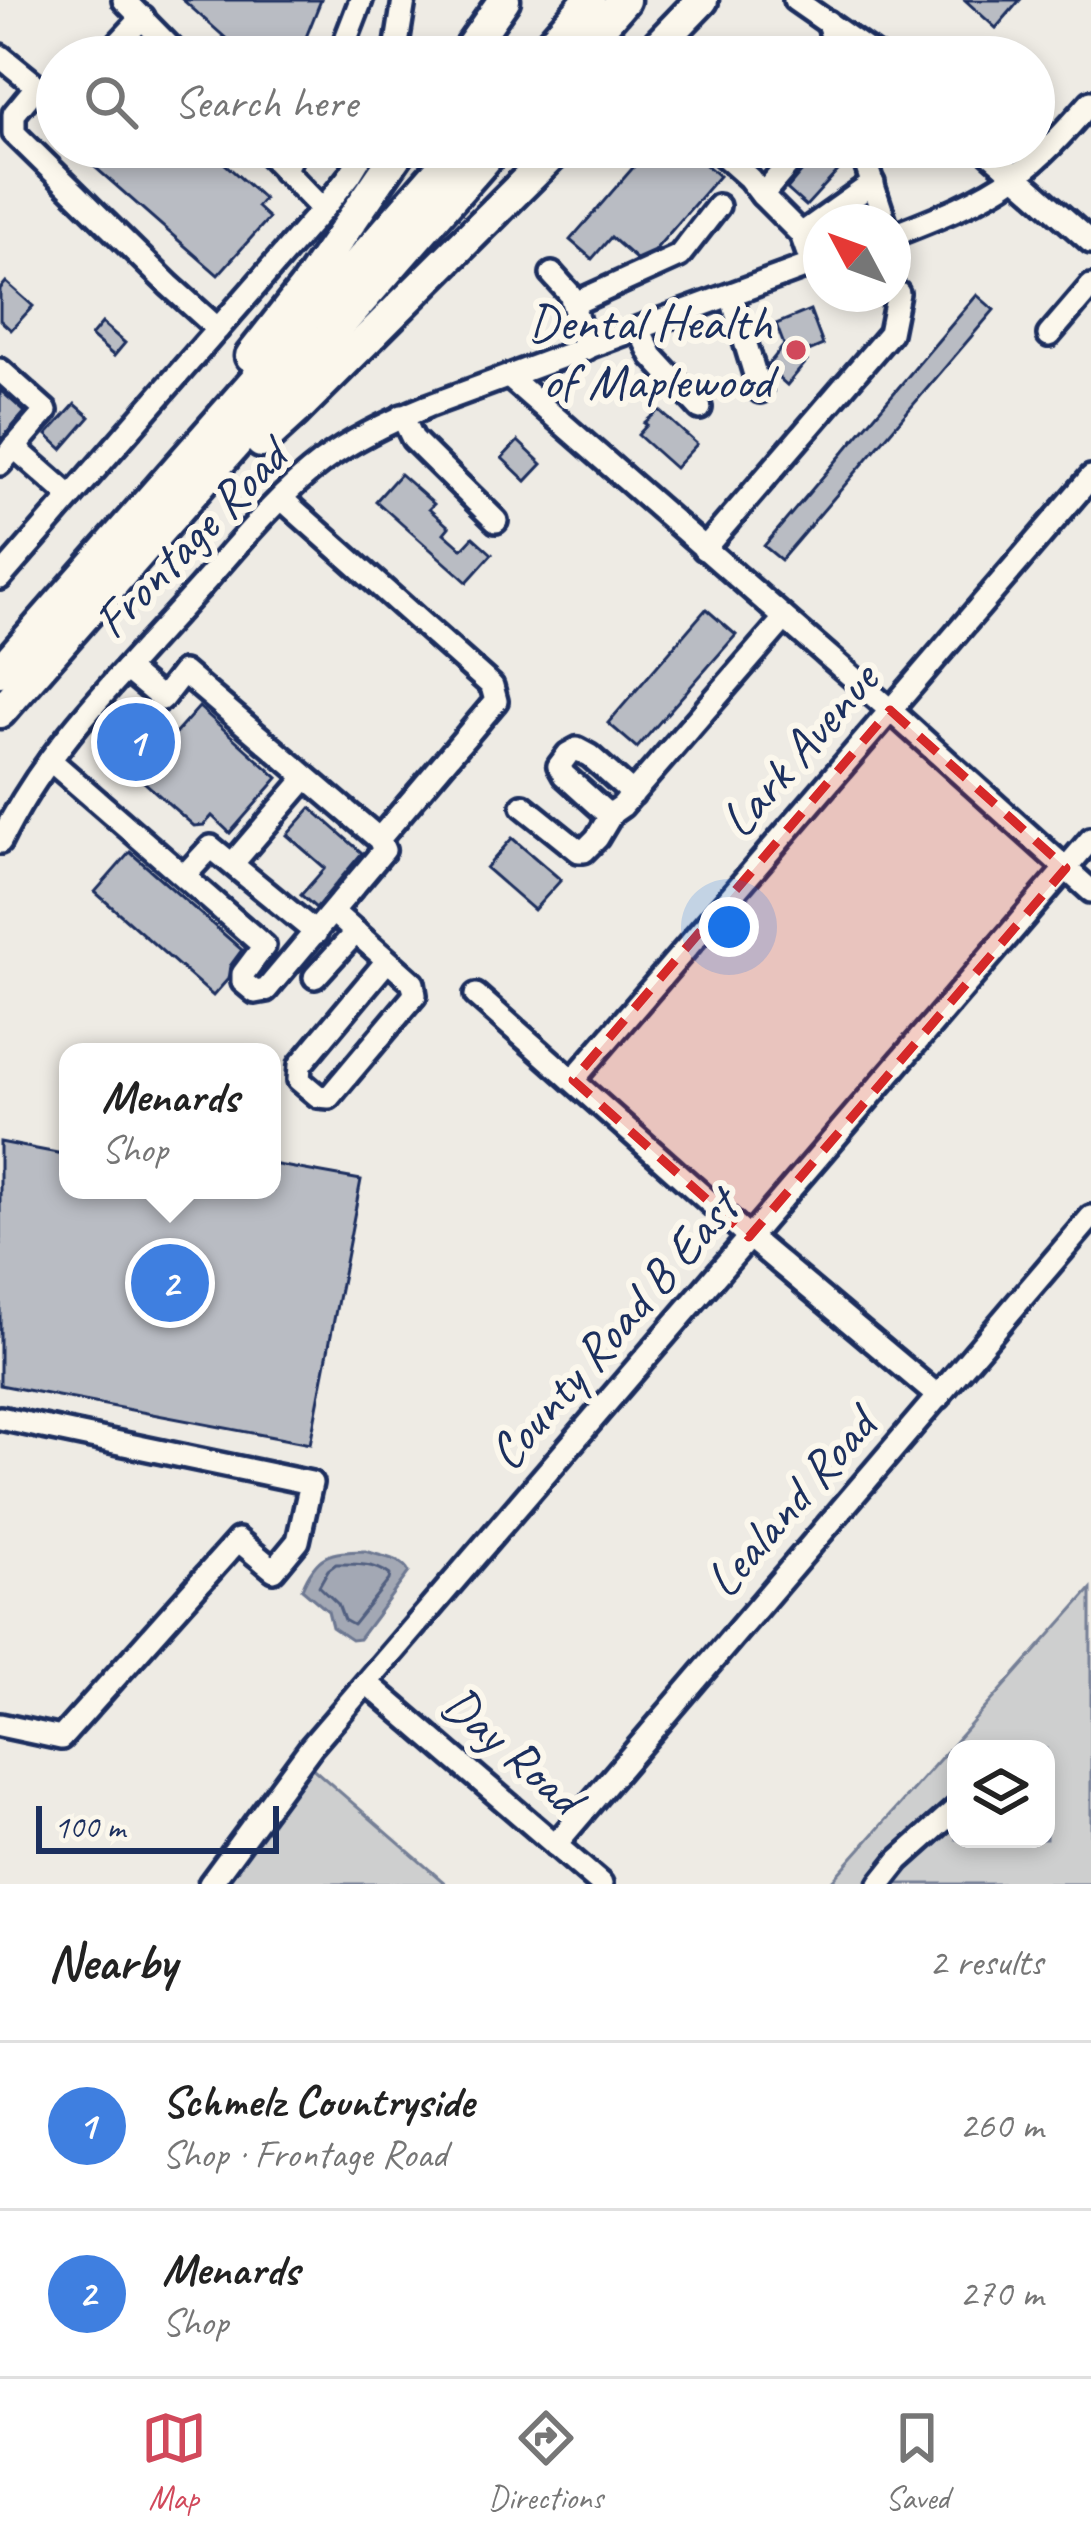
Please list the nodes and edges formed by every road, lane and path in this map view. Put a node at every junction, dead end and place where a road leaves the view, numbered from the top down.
1 (124, 0) edge
2 (365, 0) edge
3 (504, 0) edge
4 (589, 0) edge
5 (624, 0) edge
6 (702, 0) edge
7 (795, 0) edge
8 (404, 2) edge
9 (143, 17) junction
10 (828, 22) junction
11 (125, 36) edge
12 (161, 36) edge
13 (349, 36) edge
14 (398, 36) edge
15 (479, 36) edge
16 (557, 36) edge
17 (592, 36) edge
18 (667, 36) edge
19 (832, 36) edge
20 (848, 36) edge
21 (0, 56) edge
22 (36, 75) edge
23 (36, 92) edge
24 (1091, 101) edge
25 (1055, 141) edge
26 (36, 155) edge
27 (50, 168) edge
28 (281, 168) edge
29 (286, 168) edge
30 (354, 168) edge
31 (388, 168) edge
32 (442, 168) edge
33 (478, 168) edge
34 (539, 168) edge
35 (738, 168) edge
36 (785, 168) edge
37 (868, 168) edge
38 (1007, 168) edge
39 (1025, 168) edge
40 (284, 171) junction
41 (1016, 176) junction
42 (873, 183) junction
43 (762, 195) junction
44 (879, 204) edge
45 (718, 206) dead end
46 (322, 209) junction
47 (911, 227) edge
48 (801, 234) junction
49 (803, 238) edge
50 (1091, 242) edge
51 (803, 268) edge
52 (552, 274) dead end
53 (1091, 286) edge
54 (731, 295) junction
55 (573, 304) junction
56 (894, 312) edge
57 (218, 329) junction
58 (639, 329) junction
59 (1049, 335) dead end
60 (586, 349) junction
61 (0, 370) edge
62 (509, 377) junction
63 (760, 391) dead end
64 (700, 408) dead end
65 (402, 416) junction
66 (7, 455) edge
67 (1091, 477) edge
68 (71, 497) junction
69 (282, 499) junction
70 (496, 520) dead end
71 (162, 529) junction
72 (704, 549) junction
73 (10, 551) edge
74 (0, 578) edge
75 (54, 610) junction
76 (784, 619) junction
77 (0, 669) edge
78 (126, 669) junction
79 (890, 710) junction
80 (0, 712) edge
81 (50, 760) junction
82 (306, 778) junction
83 (633, 794) junction
84 (524, 806) dead end
85 (612, 813) junction
86 (379, 839) junction
87 (1091, 839) edge
88 (0, 842) edge
89 (233, 863) junction
90 (1066, 868) junction
91 (185, 875) junction
92 (1091, 891) edge
93 (333, 912) junction
94 (292, 913) junction
95 (356, 932) junction
96 (316, 933) junction
97 (264, 946) junction
98 (387, 961) junction
99 (315, 977) dead end
100 (476, 995) dead end
101 (573, 1080) junction
102 (1091, 1217) edge
103 (749, 1237) junction
104 (939, 1397) junction
105 (0, 1418) edge
106 (367, 1683) junction
107 (0, 1725) edge
108 (947, 1817) edge
109 (556, 1845) junction
110 (210, 1884) edge
111 (601, 1884) edge
112 (880, 1884) edge

1 - 9 street
2 - 8 street
2 - 13 street
3 - 15 highway
4 - 16 highway
5 - 17 highway
6 - 18 highway
7 - 10 street
8 - 14 street
9 - 11 street
9 - 12 street
10 - 19 street
10 - 20 street
21 - 22 street
23 - 26 street
24 - 25 street
27 - 57 street
28 - 40 street
29 - 40 street
30 - 46 street
31 - 75 highway
32 - 75 highway
33 - 71 highway
34 - 71 highway
35 - 43 street
36 - 43 street
37 - 42 street
38 - 41 street
39 - 41 street
40 - 46 street
41 - 47 street
41 - 50 street
42 - 44 street
42 - 48 street
43 - 48 street
45 - 55 street
46 - 57 street
48 - 49 street
51 - 54 street, Frontage Road
52 - 55 street
53 - 59 street
54 - 58 street, Frontage Road
54 - 63 street
55 - 60 street
56 - 72 street
57 - 68 street
58 - 60 street, Frontage Road
58 - 64 street
60 - 62 street, Frontage Road
61 - 66 street
62 - 65 street, Frontage Road
62 - 72 street
65 - 69 street, Frontage Road
65 - 70 street
66 - 68 street
67 - 79 street, Lark Avenue
68 - 73 street
69 - 78 street, Frontage Road
69 - 86 street
71 - 80 highway
72 - 76 street
73 - 74 street
75 - 77 highway
76 - 79 street
76 - 83 street
78 - 81 street, Frontage Road
78 - 82 street
79 - 90 street
79 - 101 street, Lark Avenue
81 - 88 street, Frontage Road
81 - 91 street
82 - 86 street
82 - 89 street
83 - 85 street
83 - 85 street
84 - 85 street
86 - 93 street
87 - 90 street, County Road B East
89 - 91 street
89 - 94 street
90 - 92 street
90 - 103 street, County Road B East
91 - 97 street
93 - 95 street
93 - 96 street
94 - 96 street
94 - 97 street
95 - 98 street
95 - 99 street
96 - 97 street
98 - 98 street
100 - 101 street
101 - 103 street
102 - 104 street, Lealand Road
103 - 104 street
103 - 106 street, County Road B East
104 - 109 street, Lealand Road
105 - 107 street
106 - 109 street, Day Road
106 - 110 street, County Road B East
108 - 112 street
109 - 111 street, Day Road

